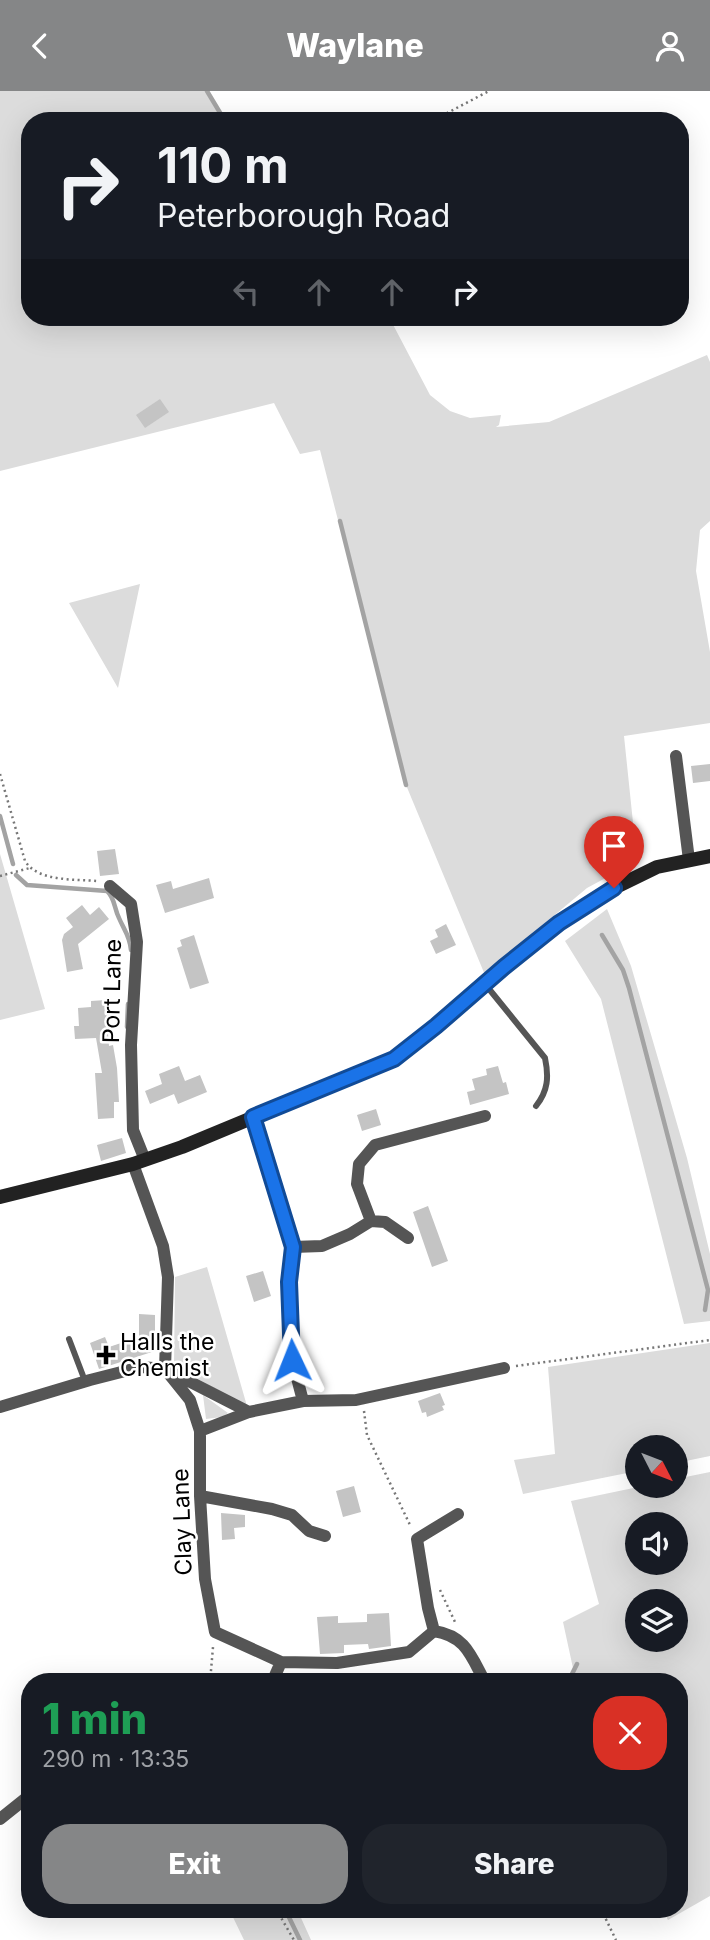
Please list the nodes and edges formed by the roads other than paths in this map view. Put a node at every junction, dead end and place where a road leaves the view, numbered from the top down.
1 (676, 756) dead end
2 (710, 856) edge
3 (689, 860) junction
4 (110, 886) road end
5 (485, 984) junction
6 (536, 1106) dead end
7 (485, 1116) dead end
8 (253, 1117) junction
9 (139, 1162) junction
10 (0, 1197) edge
11 (371, 1221) junction
12 (408, 1238) dead end
13 (293, 1247) junction
14 (69, 1339) dead end
15 (504, 1368) road end
16 (165, 1369) junction
17 (85, 1381) junction
18 (303, 1401) junction
19 (0, 1406) edge
20 (249, 1412) junction
21 (200, 1431) junction
22 (200, 1496) junction
23 (458, 1514) dead end
24 (325, 1536) dead end
25 (435, 1631) junction
26 (281, 1662) junction
27 (276, 1673) edge
28 (480, 1673) edge
29 (21, 1802) edge
30 (0, 1819) edge

1 - 3 street
2 - 3 street
3 - 5 street
4 - 9 street, Port Lane
5 - 6 lane
5 - 8 street
7 - 11 street
8 - 9 street
8 - 13 street
9 - 10 street
9 - 16 street, Port Lane
11 - 12 street
11 - 13 street
13 - 18 street
14 - 17 lane
15 - 18 street
16 - 17 street
16 - 20 street
16 - 21 street, Clay Lane
17 - 19 street
18 - 20 street
20 - 21 street
21 - 22 street, Clay Lane
22 - 24 street
22 - 26 street, Clay Lane
23 - 25 street
25 - 26 street
25 - 28 street
26 - 27 street
29 - 30 street

